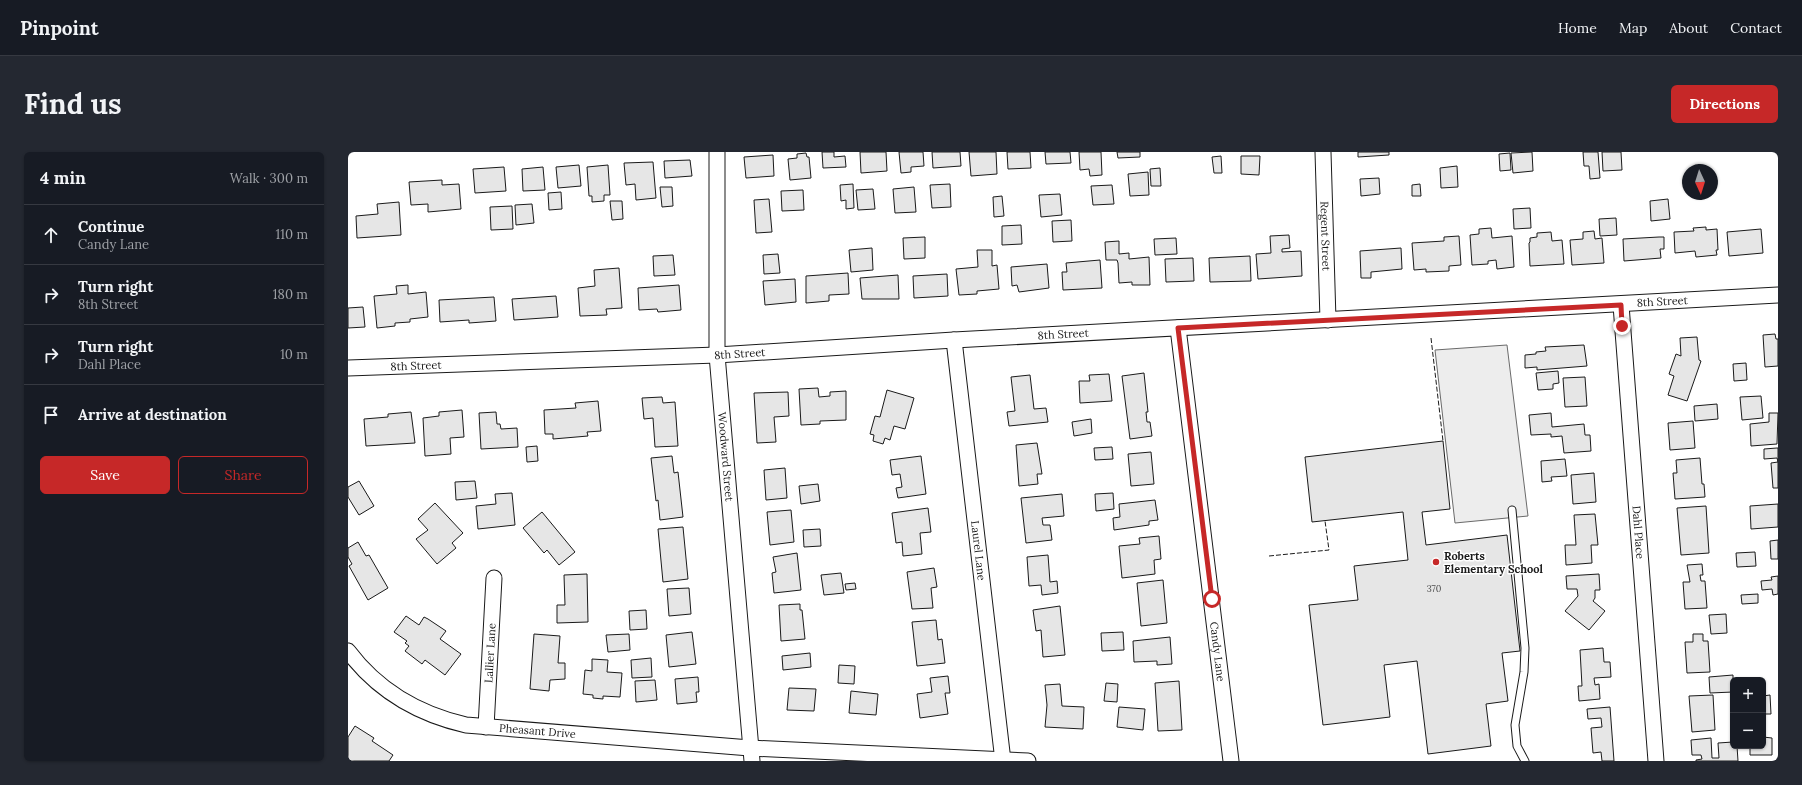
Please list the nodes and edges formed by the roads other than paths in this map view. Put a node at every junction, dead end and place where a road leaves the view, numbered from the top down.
1 (717, 152) edge
2 (1323, 152) edge
3 (1778, 295) edge
4 (1621, 305) junction
5 (1328, 320) junction
6 (1178, 328) junction
7 (954, 340) junction
8 (717, 355) junction
9 (348, 368) edge
10 (1512, 510) dead end
11 (494, 578) dead end
12 (348, 651) edge
13 (486, 727) junction
14 (751, 754) edge
15 (1003, 760) edge
16 (1028, 761) edge
17 (1231, 761) edge
18 (1525, 761) edge
19 (1656, 761) edge

1 - 8 street, Woodward Street
2 - 5 street, Regent Street
3 - 4 street, 8th Street
4 - 5 street, 8th Street
4 - 19 street, Dahl Place
5 - 6 street, 8th Street
6 - 7 street, 8th Street
6 - 17 street, Candy Lane
7 - 8 street, 8th Street
7 - 15 street, Laurel Lane
8 - 9 street, 8th Street
8 - 14 street, Woodward Street
10 - 18 lane
11 - 13 street, Lallier Lane
12 - 13 street, Pheasant Drive
13 - 14 street, Pheasant Drive
14 - 15 street, Pheasant Drive
15 - 16 street, Pheasant Drive

